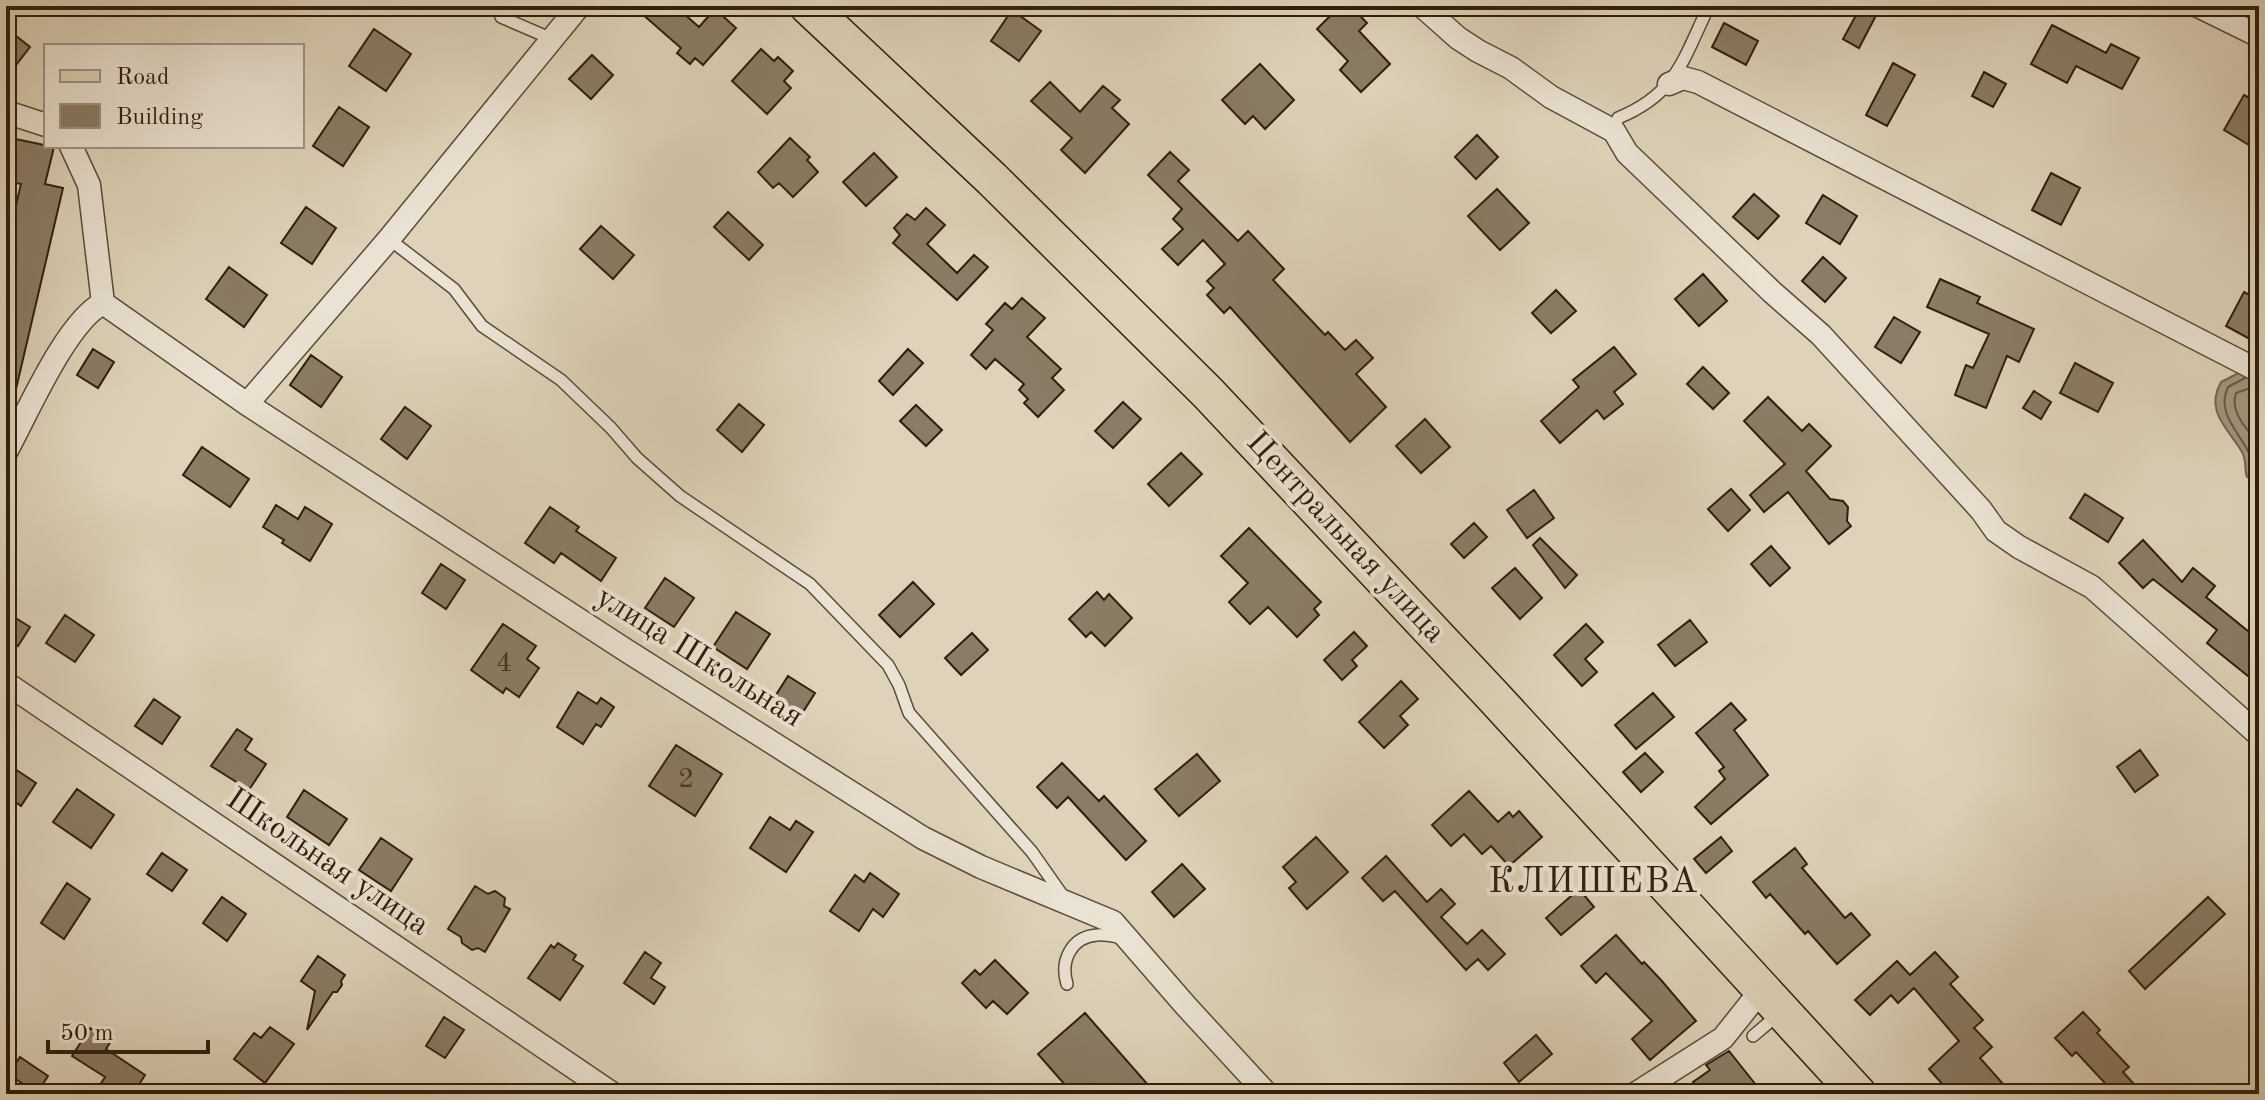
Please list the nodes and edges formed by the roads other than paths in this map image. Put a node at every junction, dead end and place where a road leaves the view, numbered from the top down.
1 (579, 6) edge
2 (808, 6) edge
3 (1422, 6) edge
4 (1709, 6) edge
5 (2198, 6) edge
6 (501, 17) dead end
7 (2259, 36) edge
8 (552, 39) junction
9 (1669, 84) junction
10 (6, 112) edge
11 (44, 124) edge
12 (1614, 131) junction
13 (72, 148) edge
14 (389, 239) junction
15 (103, 303) junction
16 (2259, 371) edge
17 (247, 404) junction
18 (13, 426) edge
19 (6, 452) edge
20 (6, 683) edge
21 (2259, 735) edge
22 (1070, 906) junction
23 (1129, 939) junction
24 (1067, 984) dead end
25 (1772, 1000) junction
26 (1753, 1036) dead end
27 (613, 1094) edge
28 (1267, 1094) edge
29 (1635, 1094) edge
30 (1858, 1094) edge

1 - 8 street
2 - 25 main road, Центральная улица
3 - 12 street
4 - 9 lane
5 - 7 street
6 - 8 lane
8 - 14 street
9 - 12 lane
9 - 16 street
10 - 11 street
12 - 21 street
13 - 15 street
14 - 17 street
14 - 22 lane
15 - 17 street
15 - 18 street
17 - 22 street, улица Школьная
18 - 19 street
20 - 27 street, Школьная улица
22 - 23 street, улица Школьная
23 - 24 lane
23 - 28 street
25 - 26 lane
25 - 29 street
25 - 30 main road, Центральная улица

